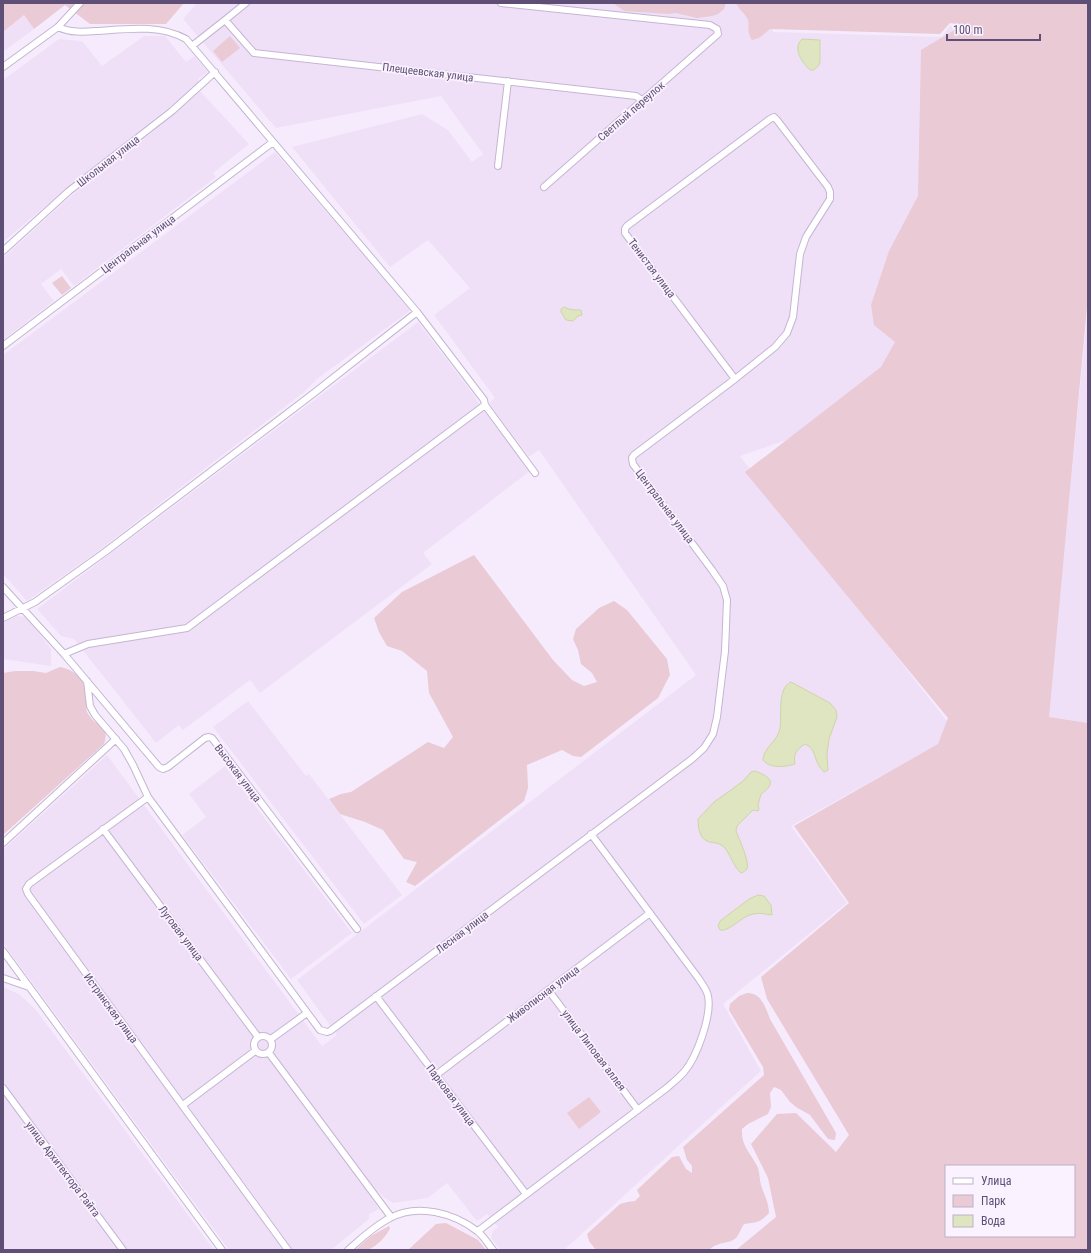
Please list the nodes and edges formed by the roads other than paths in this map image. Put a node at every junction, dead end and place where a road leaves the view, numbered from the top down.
1 (80, 3) edge
2 (246, 3) edge
3 (500, 3) edge
4 (225, 20) junction
5 (58, 27) junction
6 (192, 46) junction
7 (3, 67) edge
8 (215, 72) junction
9 (508, 82) junction
10 (643, 101) junction
11 (774, 117) joint
12 (273, 142) junction
13 (498, 166) dead end
14 (544, 187) dead end
15 (3, 251) edge
16 (417, 312) junction
17 (3, 346) edge
18 (735, 379) junction
19 (485, 404) junction
20 (535, 473) dead end
21 (3, 587) edge
22 (23, 608) junction
23 (3, 618) edge
24 (64, 654) junction
25 (87, 681) junction
26 (116, 739) junction
27 (148, 797) junction
28 (103, 830) junction
29 (591, 834) junction
30 (3, 843) edge
31 (650, 913) junction
32 (357, 929) dead end
33 (3, 951) edge
34 (3, 978) edge
35 (29, 987) junction
36 (549, 990) junction
37 (376, 996) junction
38 (307, 1013) junction
39 (258, 1037) junction
40 (271, 1040) junction
41 (255, 1051) junction
42 (269, 1053) junction
43 (436, 1075) junction
44 (3, 1088) edge
45 (182, 1105) junction
46 (638, 1110) junction
47 (526, 1194) junction
48 (391, 1217) junction
49 (478, 1231) junction
50 (123, 1250) edge
51 (222, 1250) edge
52 (288, 1250) edge
53 (348, 1250) edge
54 (493, 1250) edge

1 - 5 street
2 - 4 street
3 - 10 street, Светлый переулок
4 - 6 street
4 - 9 street, Плещеевская улица
5 - 6 street
5 - 7 street
6 - 8 street
8 - 12 street
8 - 15 street, Школьная улица
9 - 10 street, Плещеевская улица
9 - 13 street
10 - 14 street, Светлый переулок
11 - 18 street, Центральная улица
11 - 18 street, Тенистая улица
12 - 16 street
12 - 17 street, Центральная улица
16 - 19 street
16 - 22 street
18 - 29 street, Центральная улица
19 - 20 street
19 - 24 street
21 - 22 street
22 - 23 street
22 - 24 street
24 - 25 street
25 - 26 street
25 - 32 street, Высокая улица
26 - 27 street
26 - 30 street
27 - 28 street, Истринская улица
27 - 38 street
28 - 39 street, Луговая улица
28 - 45 street, Истринская улица
29 - 31 street
29 - 37 street, Лесная улица
31 - 36 street, Живописная улица
31 - 46 street
33 - 35 street
34 - 35 street
35 - 51 street
36 - 43 street, Живописная улица
36 - 46 street, улица Липовая аллея
37 - 38 street, Лесная улица
37 - 43 street, Парковая улица
38 - 40 street
39 - 40 street
39 - 41 street
40 - 42 street
41 - 42 street
41 - 45 street
42 - 48 street
43 - 47 street, Парковая улица
44 - 50 street, улица Архитектора Райта
45 - 52 street, Истринская улица
46 - 47 street
47 - 49 street
48 - 49 street
48 - 53 street
49 - 54 street

